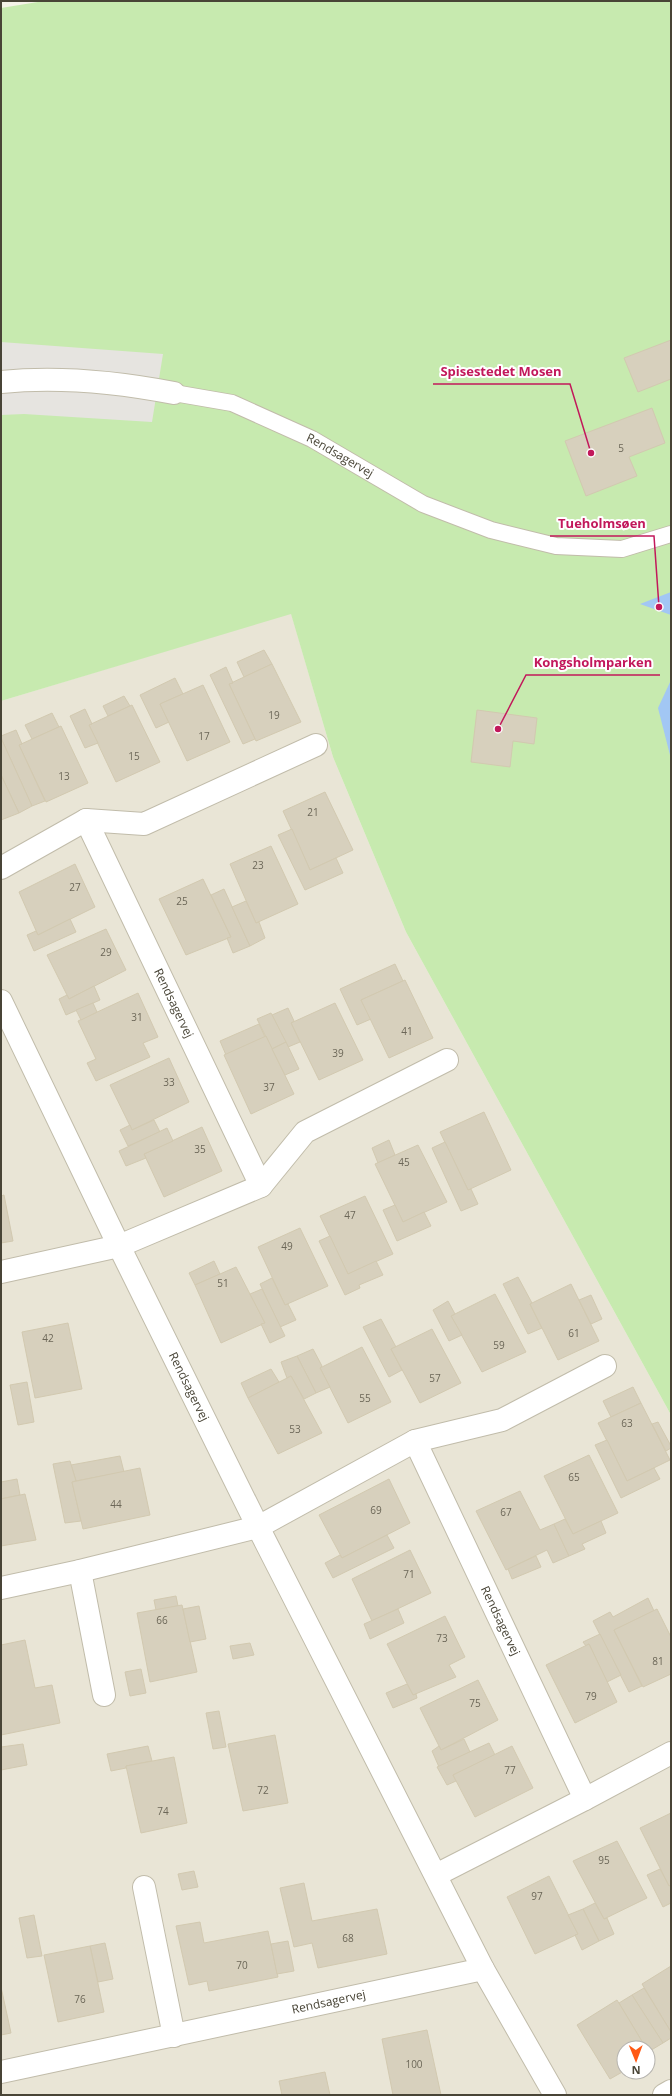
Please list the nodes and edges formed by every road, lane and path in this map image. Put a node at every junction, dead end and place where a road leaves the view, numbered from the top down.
1 (1, 382) edge
2 (174, 393) joint
3 (671, 534) edge
4 (316, 745) dead end
5 (86, 820) junction
6 (1, 868) edge
7 (1, 1001) edge
8 (447, 1060) dead end
9 (261, 1186) junction
10 (119, 1246) junction
11 (1, 1272) edge
12 (605, 1366) dead end
13 (415, 1441) junction
14 (258, 1527) junction
15 (80, 1571) junction
16 (1, 1588) edge
17 (104, 1695) dead end
18 (671, 1753) edge
19 (585, 1800) junction
20 (436, 1875) junction
21 (144, 1887) dead end
22 (483, 1969) junction
23 (174, 2036) junction
24 (1, 2072) edge
25 (671, 2091) edge
26 (555, 2095) edge
27 (664, 2095) edge

1 - 2 street, Rendsagervej
2 - 3 lane, Rendsagervej
4 - 5 street
5 - 6 street
5 - 9 street, Rendsagervej
7 - 10 street, Rendsagervej
8 - 9 street
9 - 10 street
10 - 11 street
10 - 14 street, Rendsagervej
12 - 13 street
13 - 14 street
13 - 19 street, Rendsagervej
14 - 15 street
14 - 20 street, Rendsagervej
15 - 16 street
15 - 17 street
18 - 19 street
19 - 20 street
20 - 22 street, Rendsagervej
21 - 23 street
22 - 23 street, Rendsagervej
22 - 26 street, Rendsagervej
23 - 24 street, Rendsagervej
25 - 27 street

